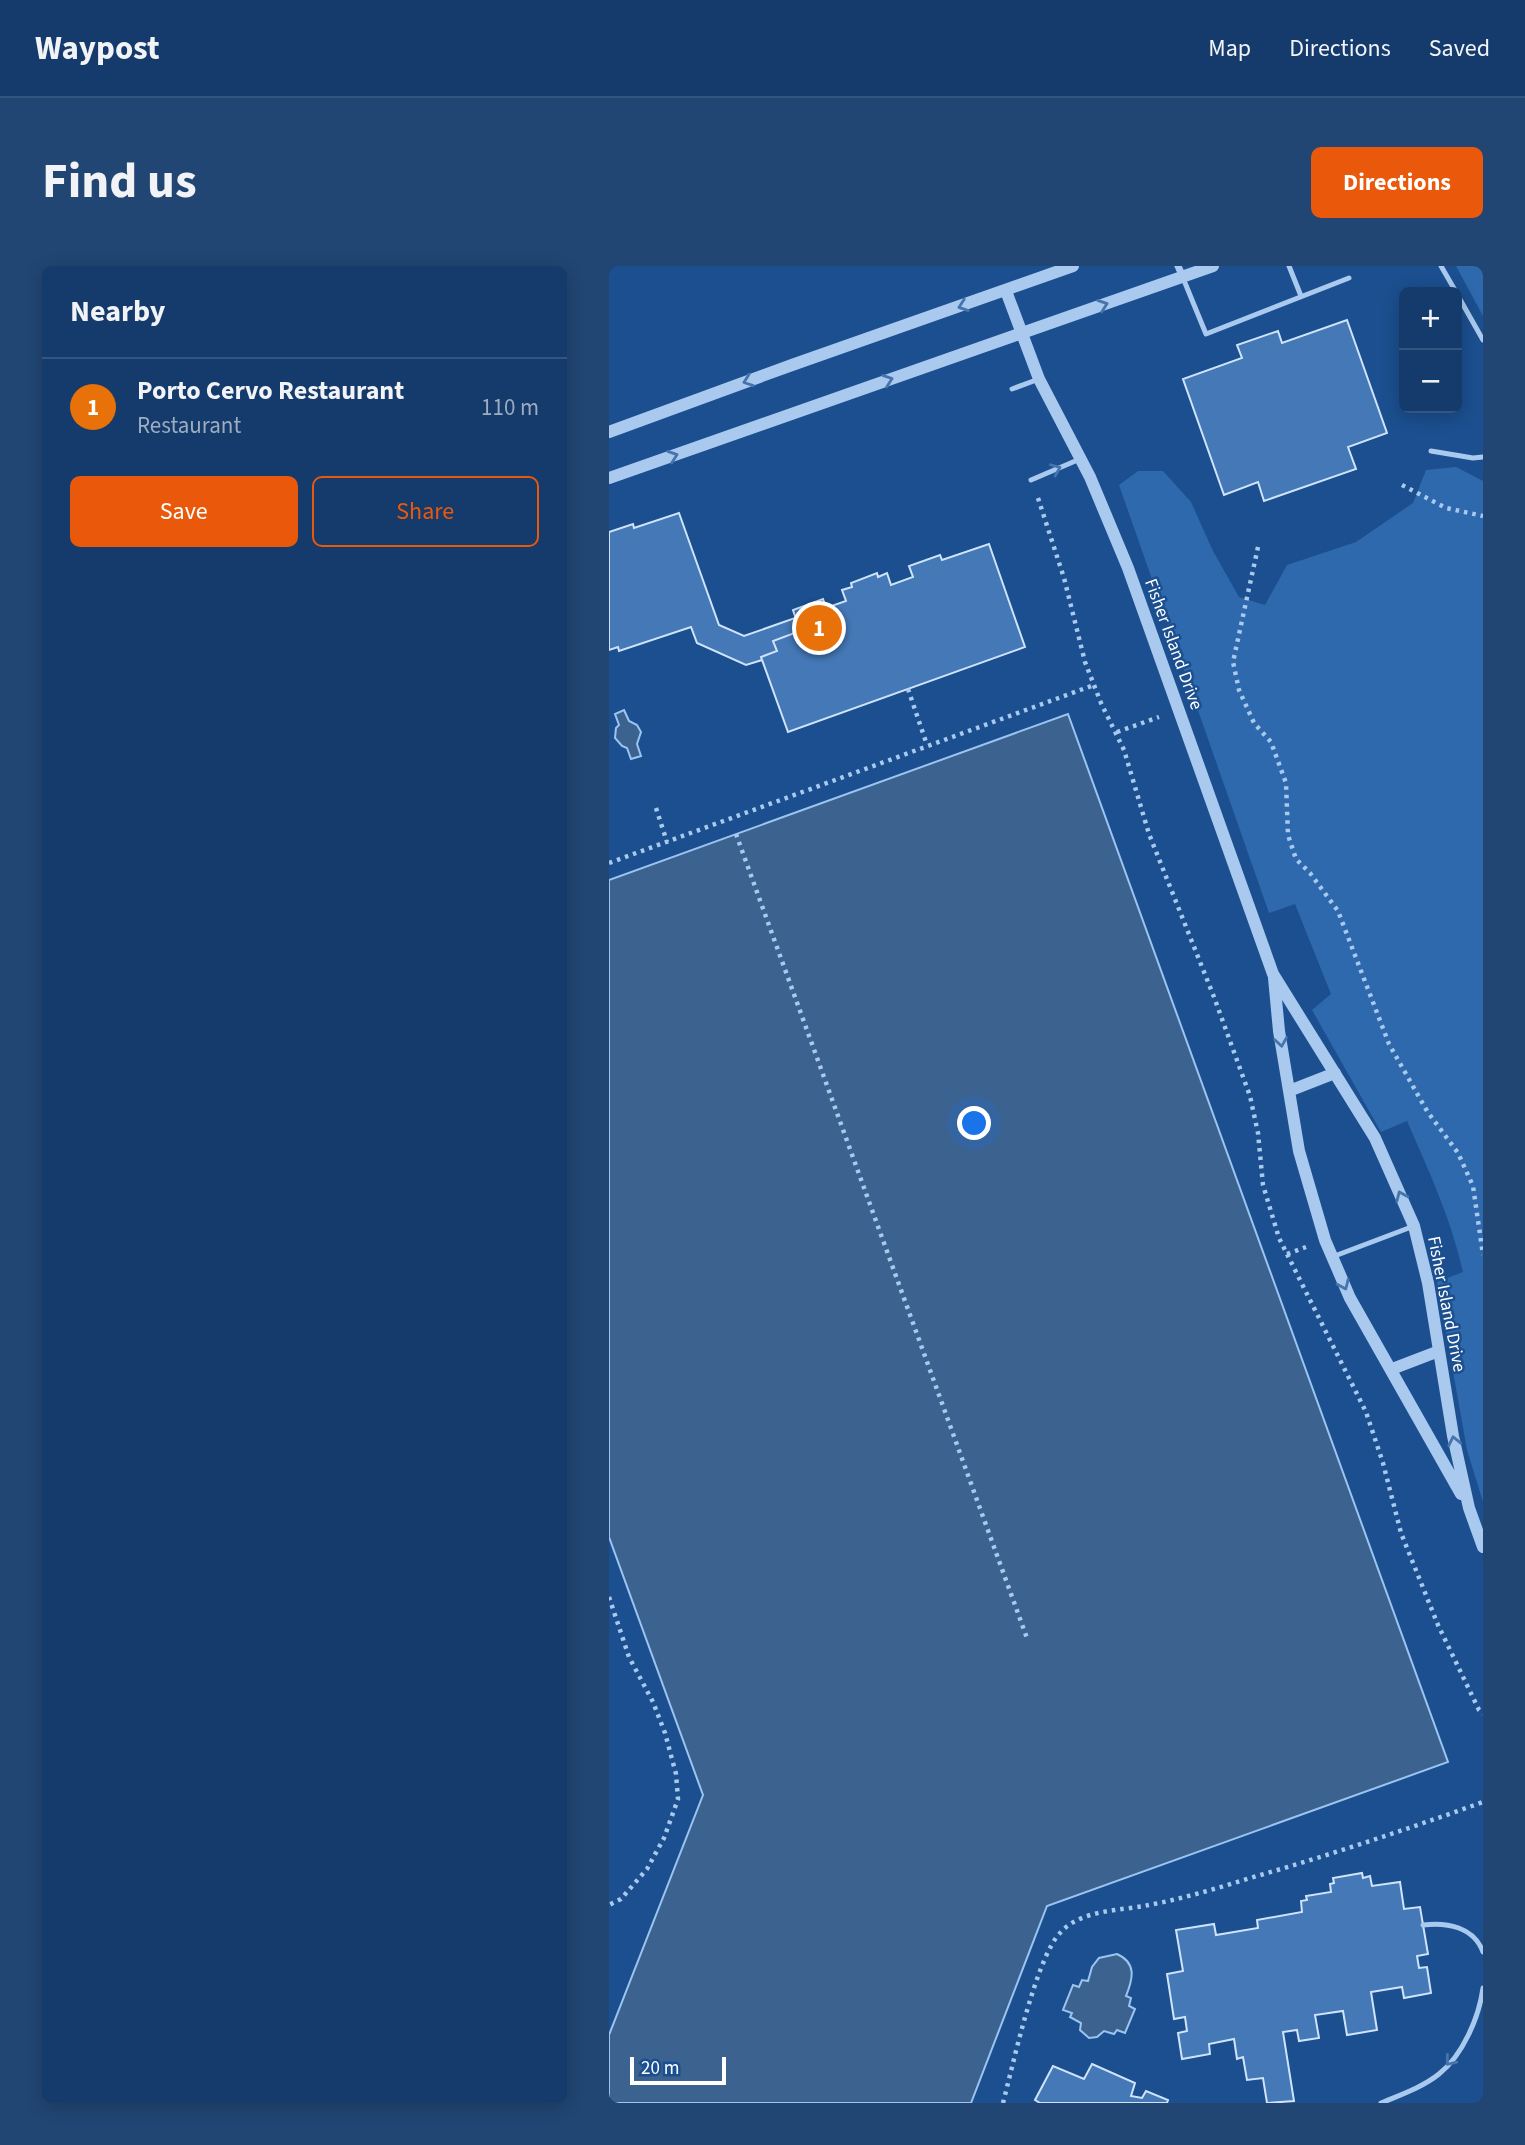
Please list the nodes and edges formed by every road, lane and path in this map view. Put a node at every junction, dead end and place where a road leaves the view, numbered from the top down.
1 (1073, 266) edge
2 (1213, 266) edge
3 (1289, 266) edge
4 (1441, 266) edge
5 (1180, 272) edge
6 (1349, 278) dead end
7 (1453, 287) edge
8 (1006, 291) junction
9 (1301, 296) junction
10 (1462, 303) edge
11 (1021, 334) junction
12 (1483, 340) edge
13 (1039, 379) junction
14 (1011, 389) dead end
15 (609, 432) edge
16 (1431, 451) dead end
17 (1483, 457) edge
18 (1080, 459) junction
19 (609, 478) edge
20 (1031, 480) dead end
21 (1402, 485) dead end
22 (1038, 498) dead end
23 (1483, 516) edge
24 (1258, 547) dead end
25 (1094, 685) junction
26 (908, 689) dead end
27 (1163, 716) dead end
28 (1117, 732) junction
29 (927, 745) junction
30 (656, 808) dead end
31 (736, 834) dead end
32 (667, 842) junction
33 (609, 863) edge
34 (1273, 974) junction
35 (1335, 1073) junction
36 (1289, 1091) junction
37 (1414, 1226) junction
38 (1483, 1255) edge
39 (1332, 1257) junction
40 (1439, 1351) junction
41 (1392, 1369) junction
42 (1469, 1508) junction
43 (1483, 1547) edge
44 (609, 1597) edge
45 (1028, 1641) dead end
46 (1483, 1713) edge
47 (1483, 1802) edge
48 (609, 1905) edge
49 (1423, 1926) dead end
50 (1483, 1952) edge
51 (1483, 1988) edge
52 (1482, 2001) edge
53 (1003, 2103) edge
54 (1381, 2103) edge

1 - 8 street
2 - 5 street
3 - 9 lane
4 - 7 lane
5 - 9 lane
11 -> 5 street
6 - 9 lane
8 - 11 street, Fisher Island Drive
8 -> 15 street
10 - 12 lane
11 - 13 street, Fisher Island Drive
19 -> 11 street
13 - 14 lane
13 - 18 street, Fisher Island Drive
16 - 17 lane
20 -> 18 lane
18 - 34 street, Fisher Island Drive
21 - 23 path
22 - 25 path
24 - 38 path
25 - 28 path
25 - 29 path
26 - 29 path
27 - 28 path
28 - 46 path
29 - 32 path
30 - 32 path
31 - 45 path
32 - 33 path
34 - 35 street, Fisher Island Drive
34 -> 36 street, Fisher Island Drive
35 - 36 street
37 -> 35 street, Fisher Island Drive
36 - 39 street, Fisher Island Drive
37 - 39 lane
37 - 40 street, Fisher Island Drive
39 -> 41 street, Fisher Island Drive
40 - 41 street
42 -> 40 street, Fisher Island Drive
41 - 42 street, Fisher Island Drive
42 - 43 street, Fisher Island Drive
44 - 48 path
47 - 53 path
49 - 50 lane
51 - 52 lane
52 -> 54 lane

